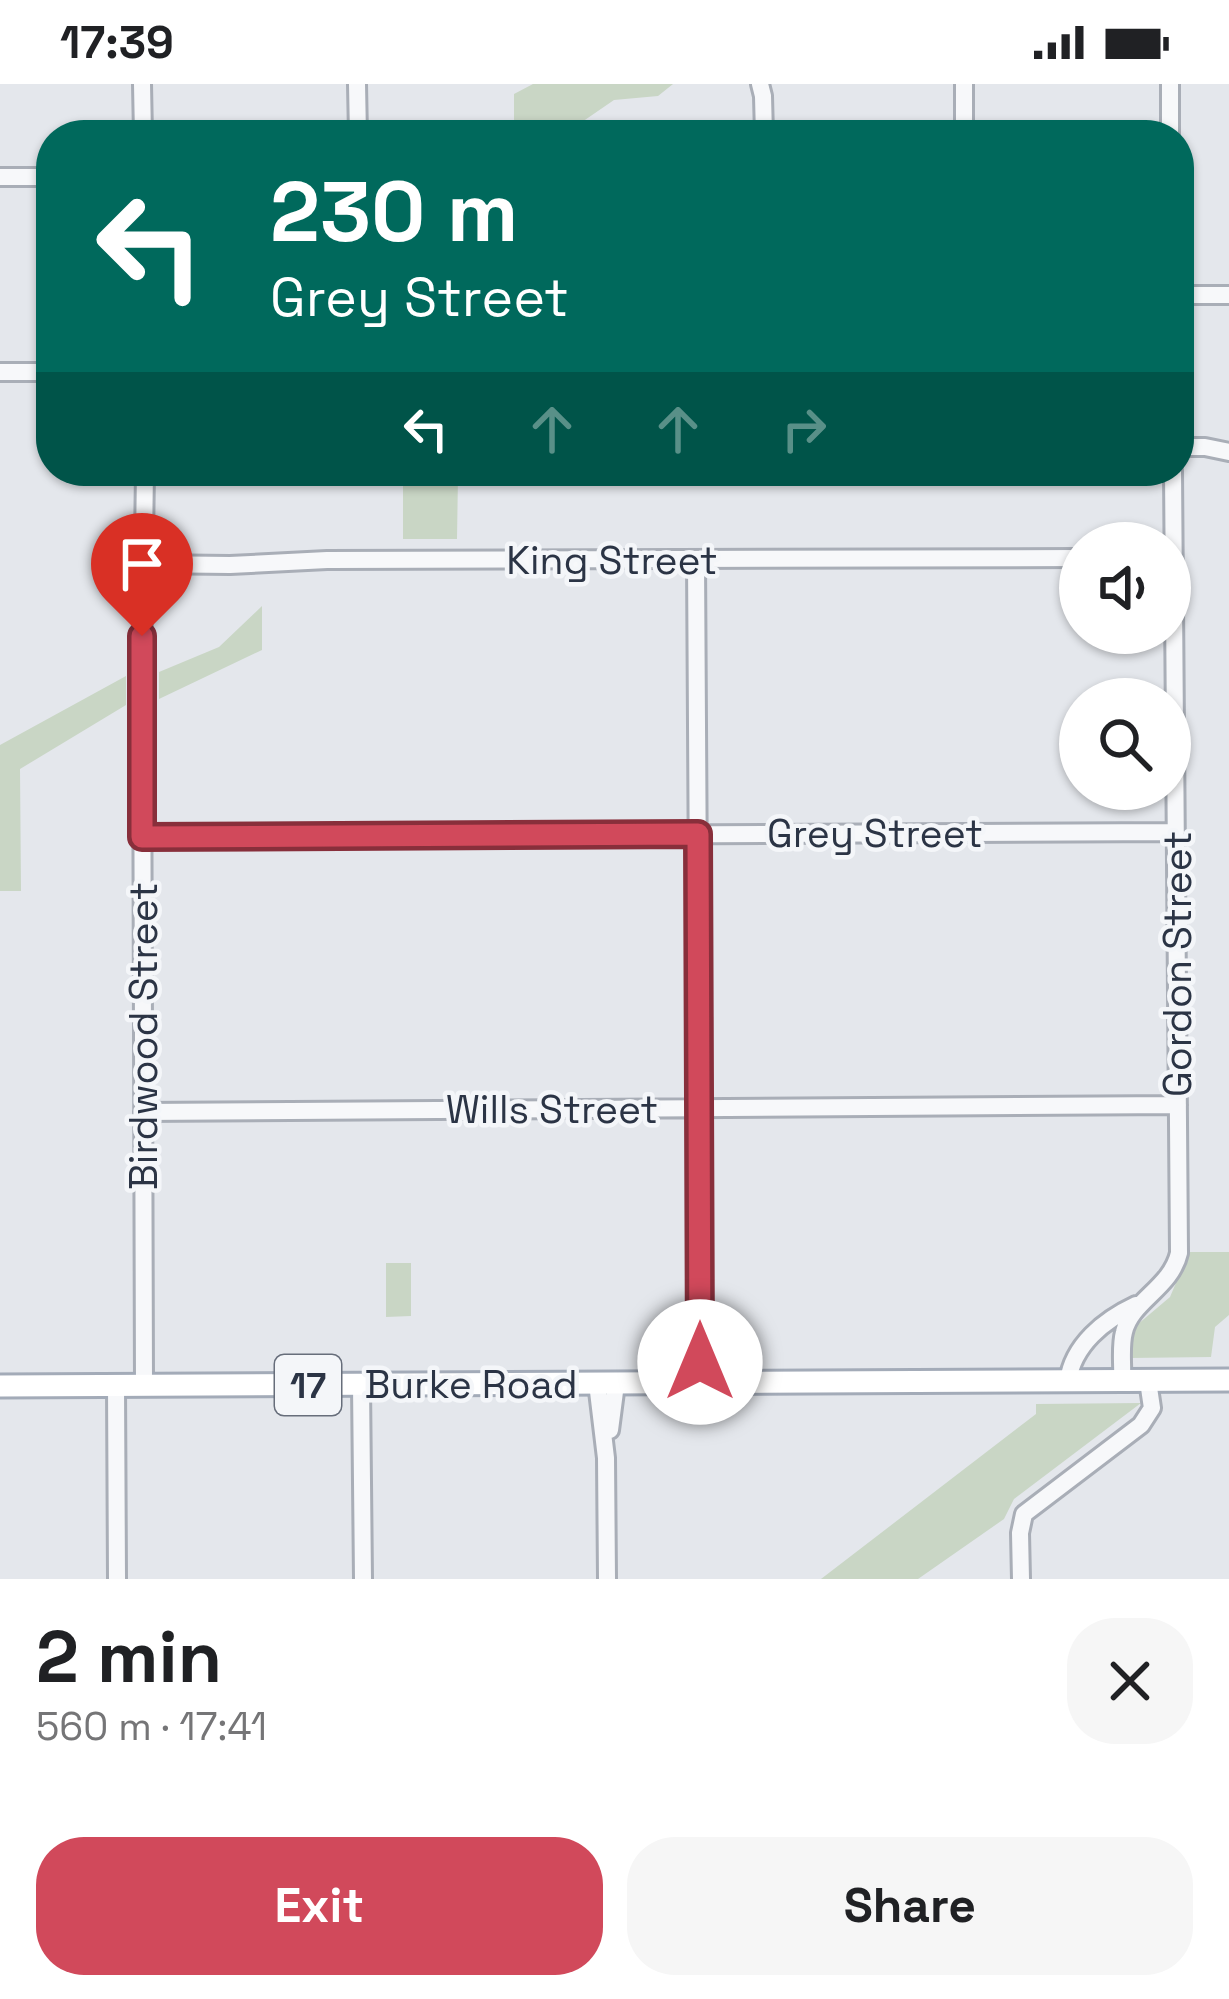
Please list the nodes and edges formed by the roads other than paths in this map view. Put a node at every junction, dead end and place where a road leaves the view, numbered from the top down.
1 (142, 84) edge
2 (357, 84) edge
3 (760, 84) edge
4 (964, 84) edge
5 (1170, 84) edge
6 (143, 120) edge
7 (358, 120) edge
8 (763, 120) edge
9 (964, 120) edge
10 (1170, 120) edge
11 (0, 177) edge
12 (36, 177) edge
13 (1194, 295) edge
14 (1229, 295) edge
15 (0, 372) edge
16 (36, 372) edge
17 (1194, 447) edge
18 (1229, 452) edge
19 (145, 486) edge
20 (1173, 486) edge
21 (1172, 522) edge
22 (1059, 558) edge
23 (696, 560) junction
24 (144, 564) junction
25 (1173, 654) edge
26 (1176, 832) junction
27 (698, 834) junction
28 (142, 837) junction
29 (1178, 1105) junction
30 (698, 1109) junction
31 (143, 1112) junction
32 (1146, 1300) junction
33 (1229, 1380) edge
34 (1068, 1381) junction
35 (1122, 1381) junction
36 (1148, 1381) junction
37 (606, 1383) junction
38 (701, 1383) junction
39 (361, 1384) junction
40 (116, 1386) junction
41 (144, 1386) junction
42 (0, 1387) edge
43 (117, 1579) edge
44 (363, 1579) edge
45 (607, 1579) edge
46 (1021, 1579) edge

1 - 6 street
2 - 7 street
3 - 8 street
4 - 9 street
5 - 10 street
11 - 12 street
13 - 14 street
15 - 16 street
17 - 18 street
19 - 24 street, Birdwood Street
20 - 21 street, Gordon Street
22 - 23 street, King Street
23 - 24 street, King Street
23 - 27 street
24 - 28 street, Birdwood Street
25 - 26 street, Gordon Street
26 - 27 street, Grey Street
26 - 29 street, Gordon Street
27 - 28 street, Grey Street
27 - 30 street
28 - 31 street, Birdwood Street
29 - 30 street, Wills Street
29 - 32 street, Gordon Street
30 - 31 street, Wills Street
30 - 38 street
31 - 41 street, Birdwood Street
32 - 34 street, Gordon Street
32 - 35 street, Gordon Street
33 - 36 main road, Burke Road / 17
34 - 35 main road, Burke Road / 17
34 - 38 main road, Burke Road / 17
35 - 36 main road, Burke Road / 17
36 - 46 street
37 - 38 main road, Burke Road / 17
37 - 39 main road, Burke Road / 17
37 - 45 street
39 - 41 main road, Burke Road / 17
39 - 44 street
40 - 41 main road, Burke Road / 17
40 - 42 main road, Burke Road / 17
40 - 43 street

